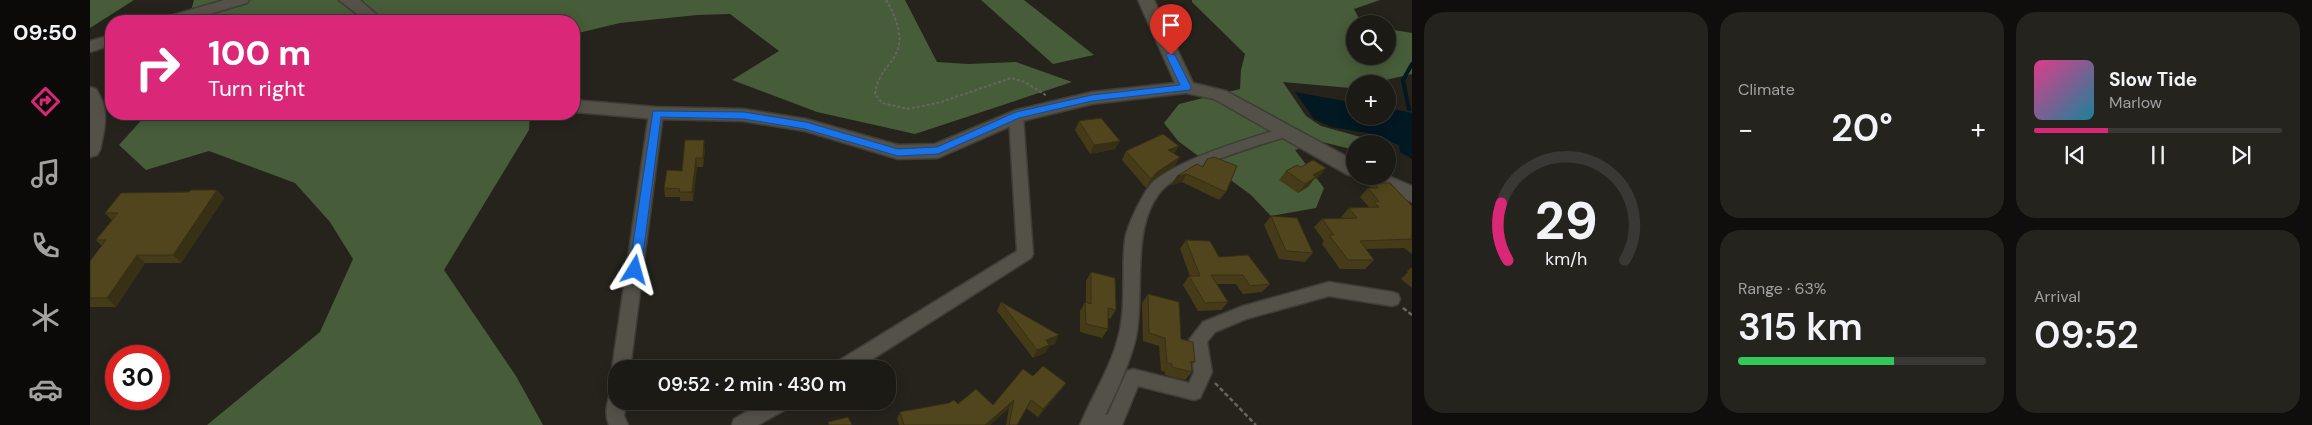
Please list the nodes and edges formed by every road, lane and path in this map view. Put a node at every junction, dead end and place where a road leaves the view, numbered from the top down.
1 (240, 0) edge
2 (347, 0) edge
3 (886, 0) edge
4 (1146, 0) edge
5 (189, 15) edge
6 (369, 15) edge
7 (105, 42) edge
8 (90, 48) edge
9 (1186, 87) junction
10 (90, 93) edge
11 (1062, 105) junction
12 (580, 107) edge
13 (656, 113) junction
14 (1016, 116) junction
15 (1286, 132) junction
16 (90, 150) edge
17 (1346, 165) edge
18 (1390, 185) edge
19 (1412, 194) edge
20 (1392, 298) dead end
21 (622, 360) edge
22 (857, 360) edge
23 (1203, 372) junction
24 (616, 410) edge
25 (767, 410) edge
26 (619, 425) edge
27 (740, 425) edge
28 (1089, 425) edge
29 (1099, 425) edge
30 (1256, 425) edge

1 - 5 street
2 - 6 street
3 - 11 path
4 - 9 street
7 - 8 street
9 - 11 street
9 - 15 street
10 - 16 street
11 - 14 street
12 - 13 street
13 - 14 street
13 - 21 street
14 - 22 street
15 - 17 street
15 - 28 street
18 - 19 street
20 - 23 street
23 - 29 street
23 - 30 path
24 - 26 street
25 - 27 street

